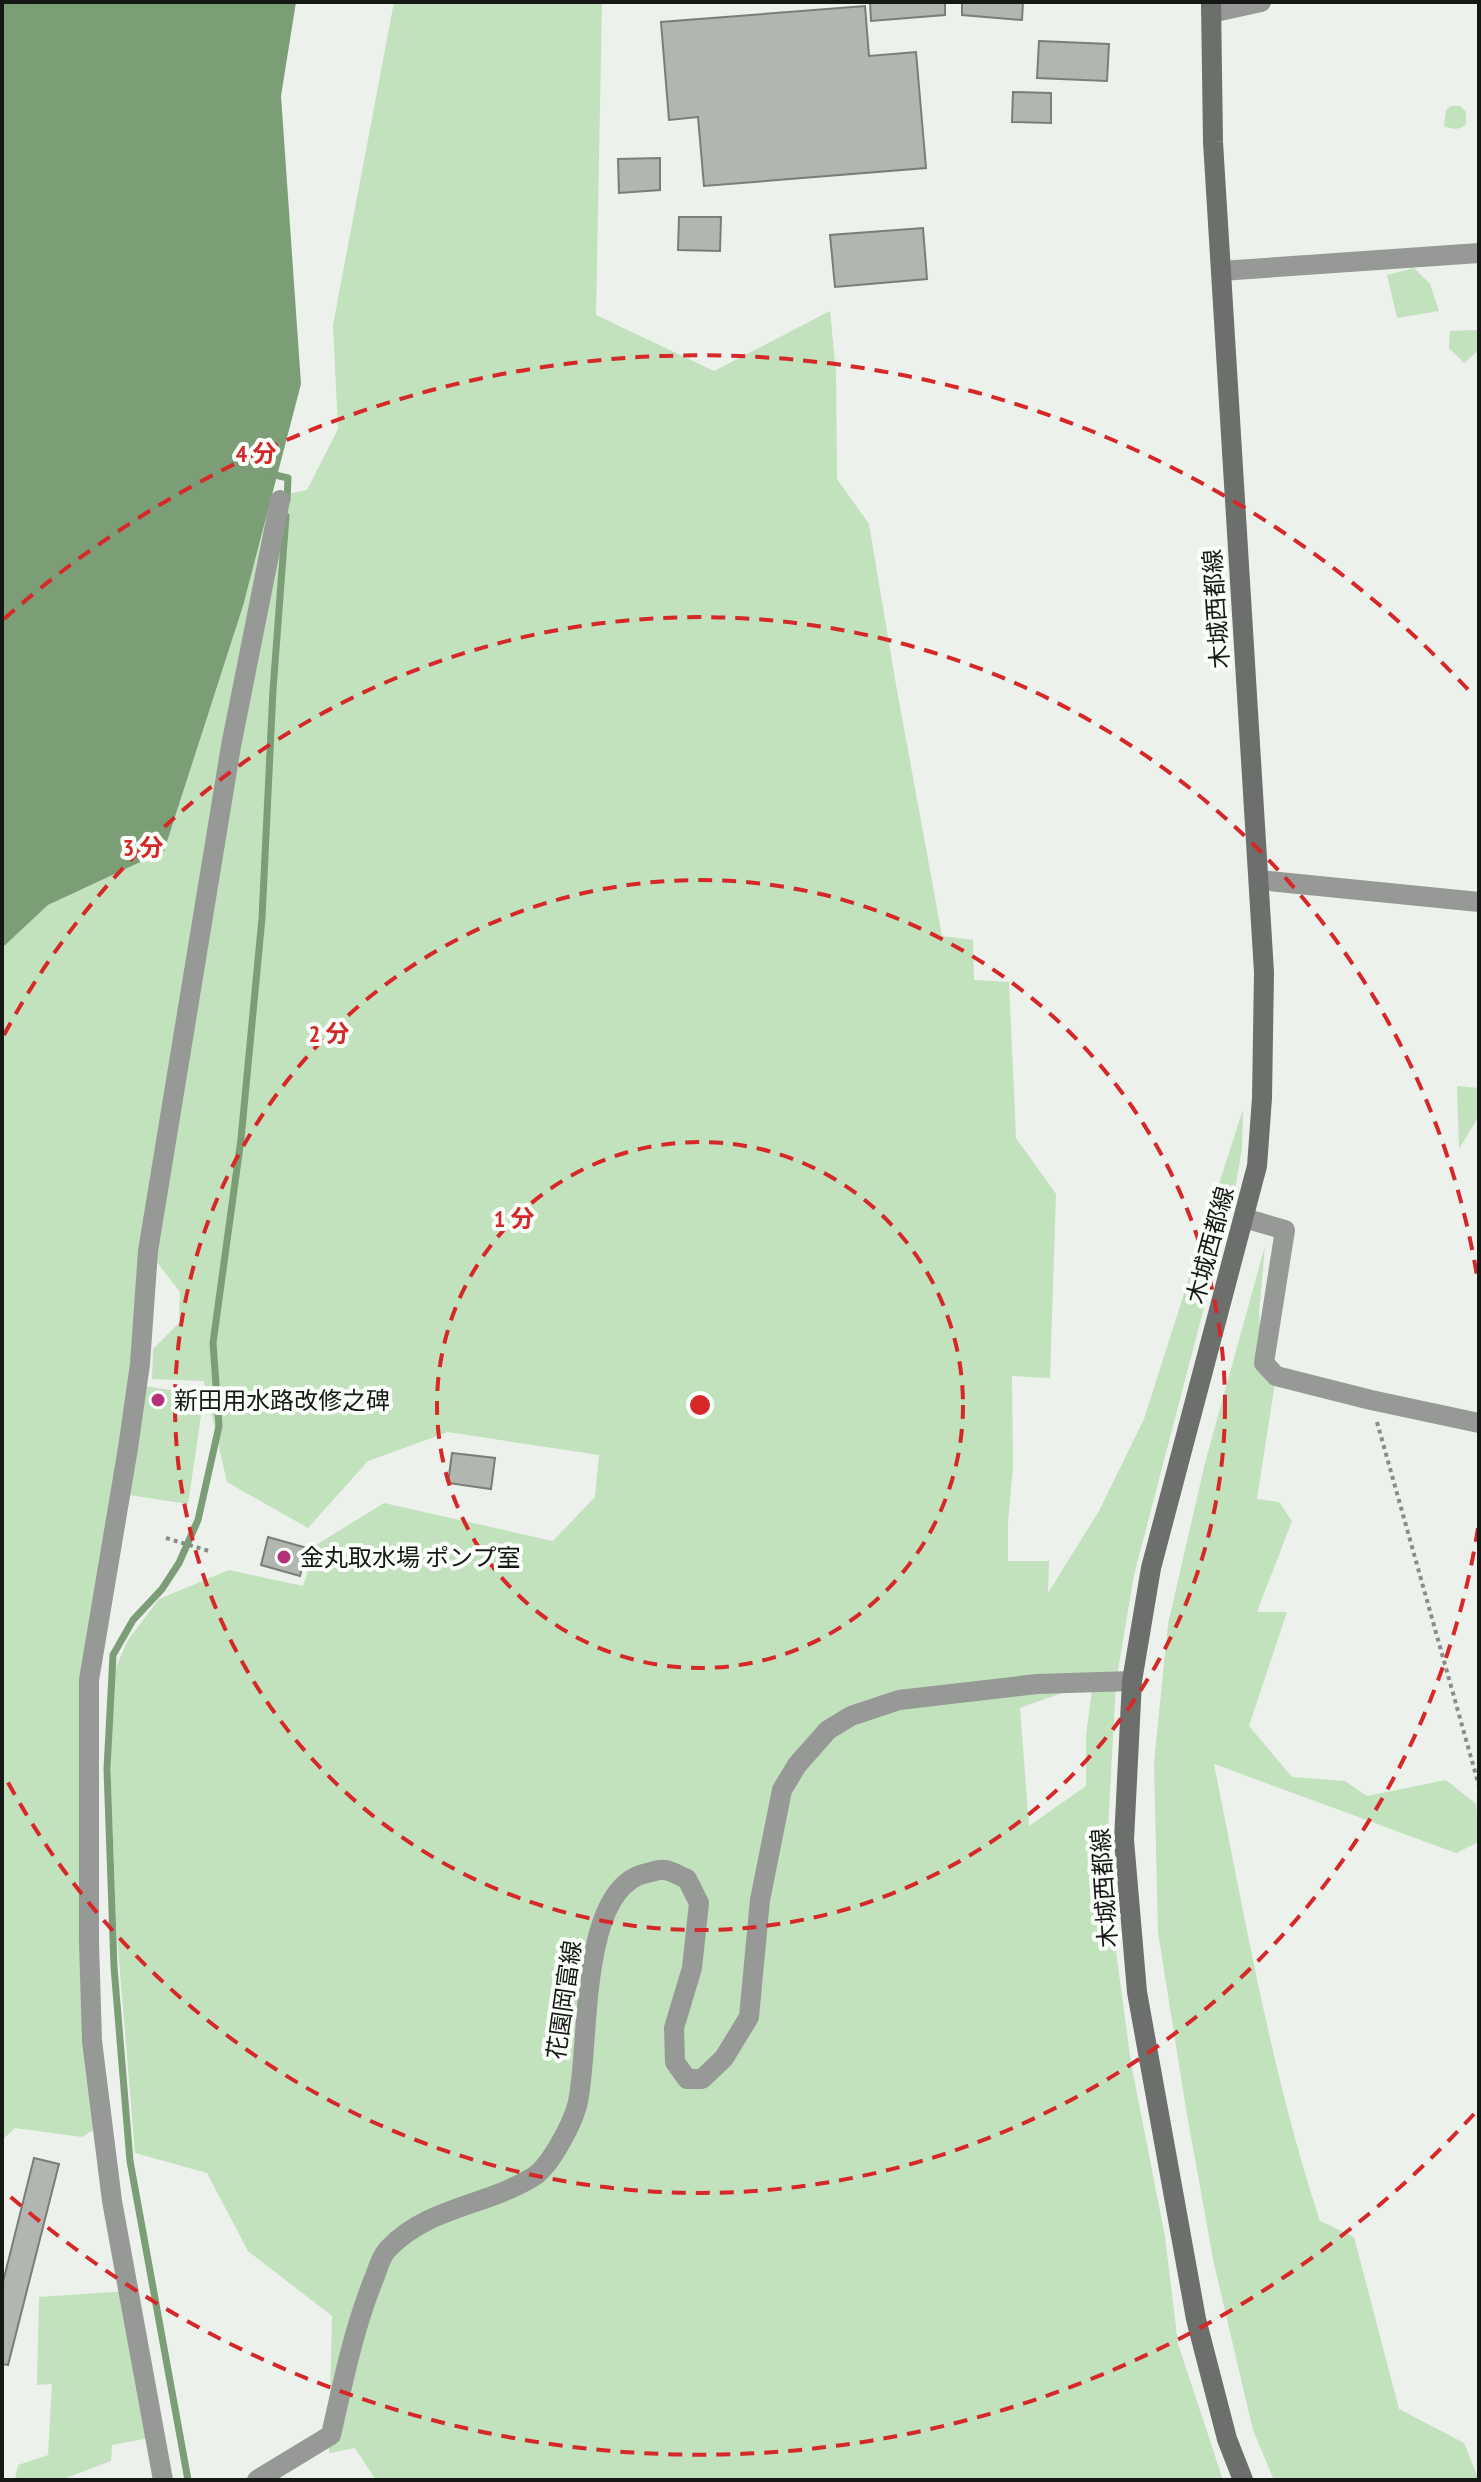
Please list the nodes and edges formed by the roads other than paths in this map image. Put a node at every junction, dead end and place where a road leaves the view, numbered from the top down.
1 (1261, 2) edge
2 (1211, 8) edge
3 (1479, 253) edge
4 (1221, 271) junction
5 (280, 500) dead end
6 (1259, 880) junction
7 (1479, 902) edge
8 (1244, 1218) junction
9 (1479, 1423) edge
10 (1132, 1681) junction
11 (163, 2480) edge
12 (257, 2480) edge
13 (1243, 2480) edge

1 - 2 street
2 - 4 main road, 木城西都線
3 - 4 street
4 - 6 main road, 木城西都線
5 - 11 street
6 - 7 street
6 - 8 main road, 木城西都線
8 - 9 street
8 - 10 main road, 木城西都線
10 - 12 street, 花園岡富線
10 - 13 main road, 木城西都線

